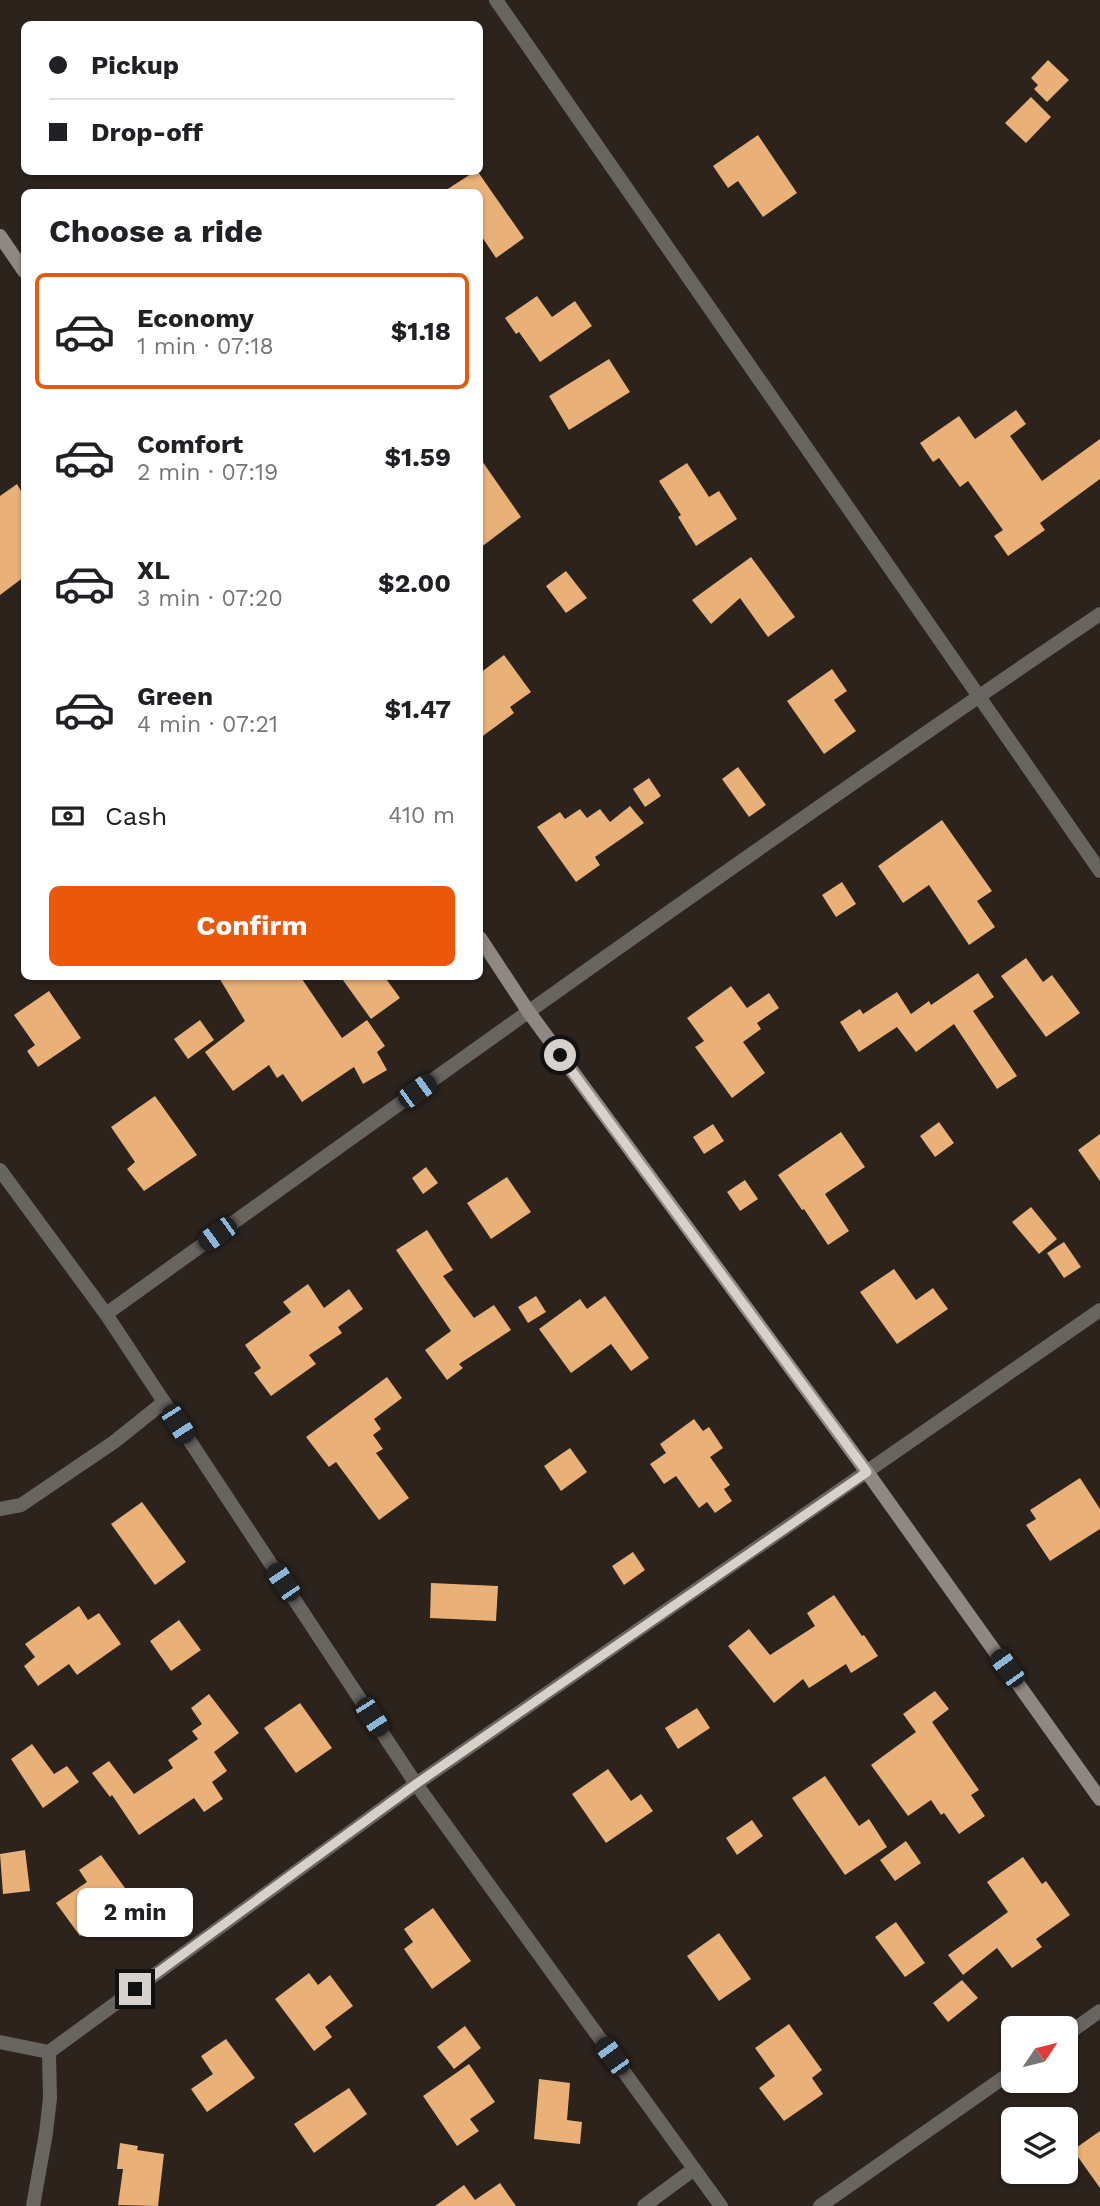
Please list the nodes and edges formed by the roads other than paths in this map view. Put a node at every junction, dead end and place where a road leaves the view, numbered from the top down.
1 (496, 0) edge
2 (0, 236) edge
3 (21, 267) edge
4 (1100, 614) edge
5 (979, 696) junction
6 (1100, 872) edge
7 (483, 943) edge
8 (528, 1011) junction
9 (0, 1170) edge
10 (1100, 1310) edge
11 (106, 1314) junction
12 (164, 1402) junction
13 (867, 1472) junction
14 (0, 1510) edge
15 (416, 1784) junction
16 (1100, 1798) edge
17 (1100, 2011) edge
18 (1078, 2027) edge
19 (0, 2042) edge
20 (49, 2052) junction
21 (1001, 2079) edge
22 (694, 2169) junction
23 (33, 2206) edge
24 (644, 2206) edge
25 (722, 2206) edge
26 (820, 2206) edge

1 - 5 street
2 - 3 street
4 - 5 street
5 - 6 street
5 - 8 street
7 - 8 street
8 - 11 street
8 - 13 street
9 - 11 street
10 - 13 street
11 - 12 street
12 - 14 street
12 - 15 street
13 - 15 street
13 - 16 street
15 - 20 street
15 - 22 street
17 - 18 street
19 - 20 street
20 - 23 street
21 - 26 street
22 - 24 street
22 - 25 street

